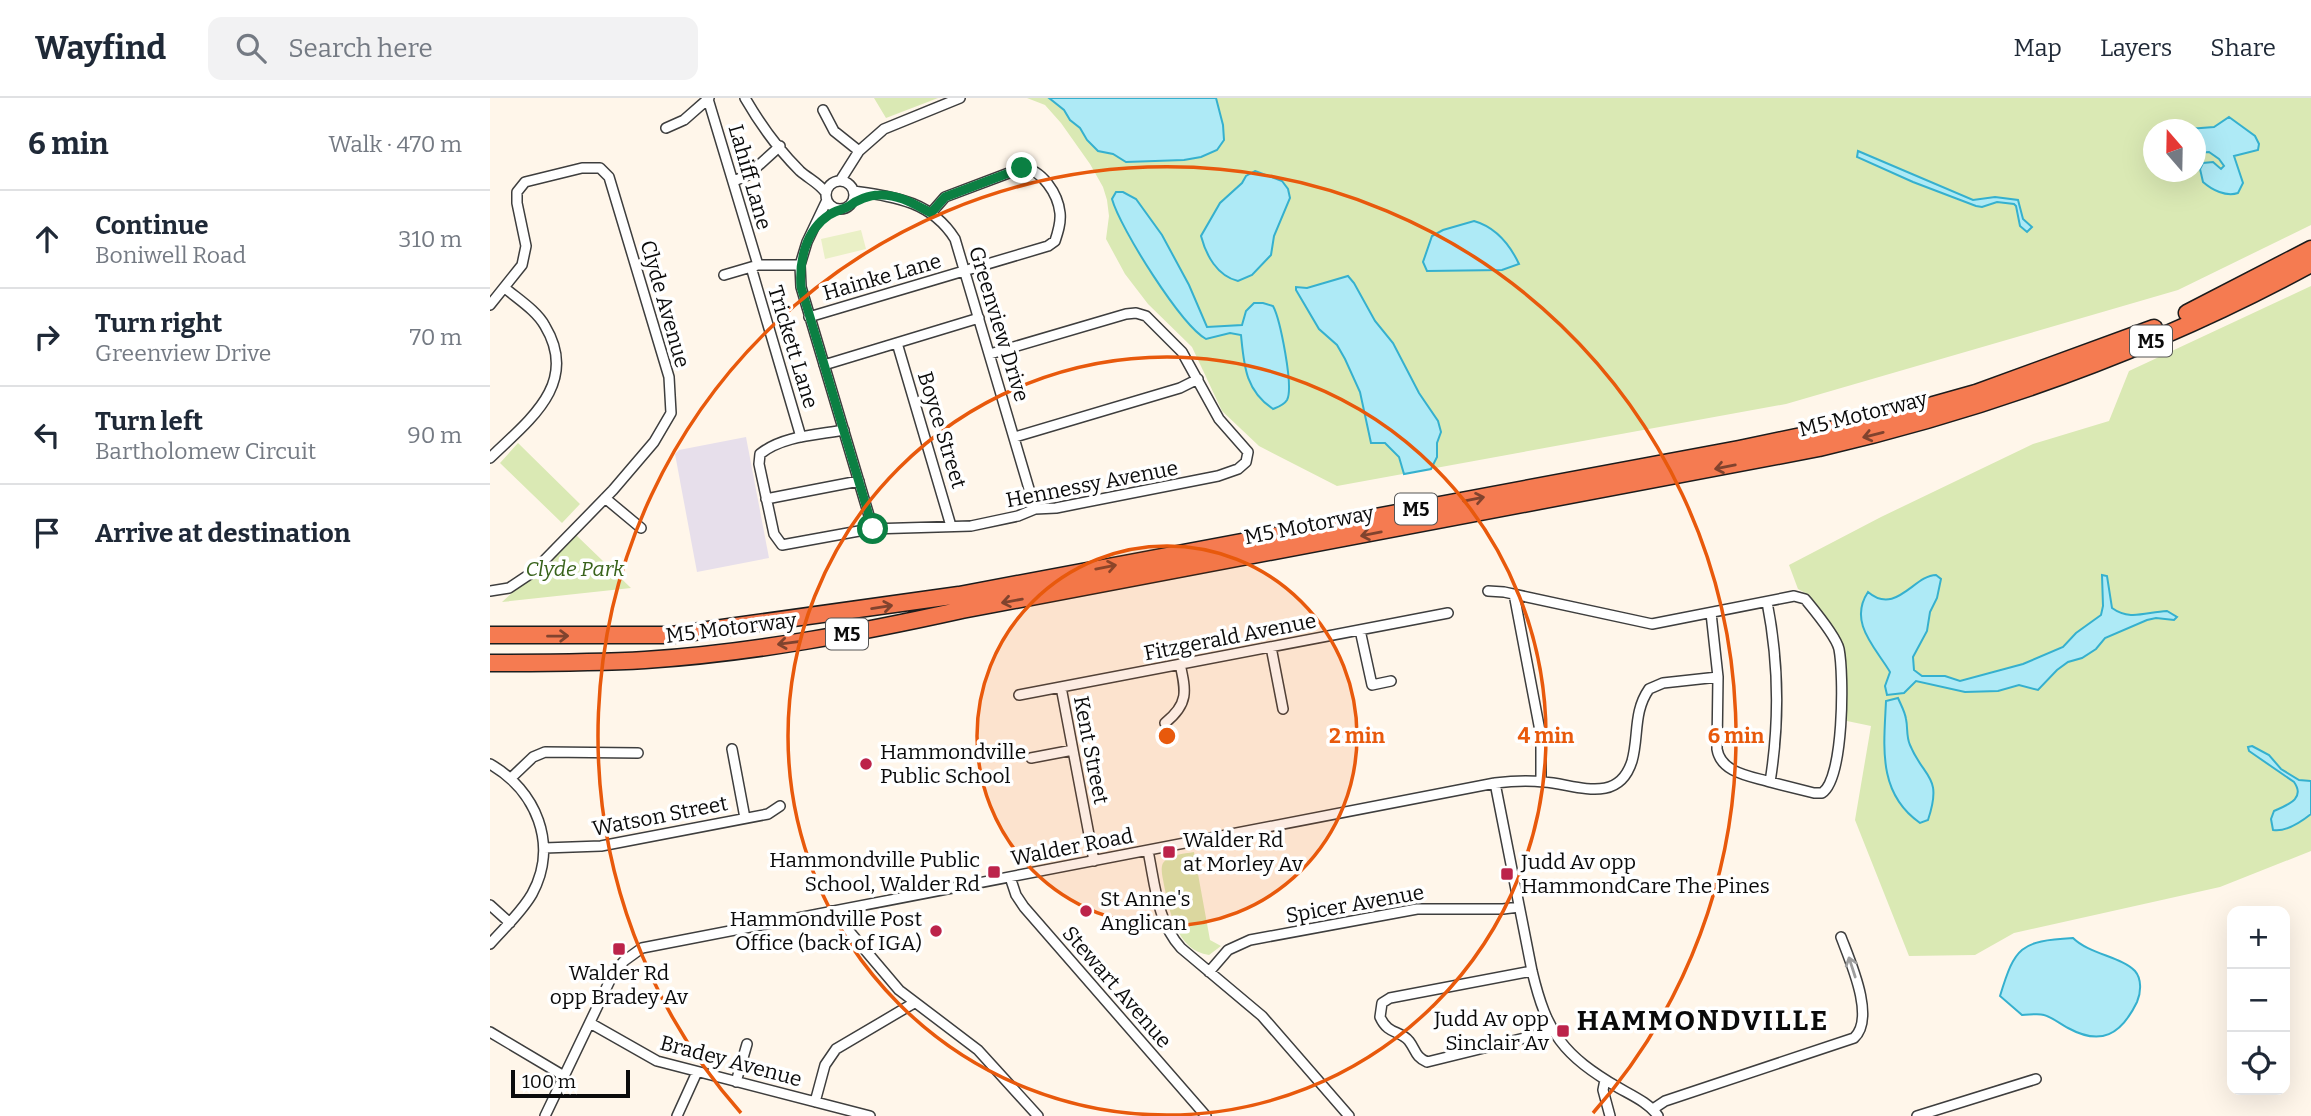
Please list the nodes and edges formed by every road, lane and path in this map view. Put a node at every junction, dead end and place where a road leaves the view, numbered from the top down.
1 (745, 98) edge
2 (960, 98) edge
3 (708, 99) edge
4 (823, 110) dead end
5 (666, 128) dead end
6 (780, 146) junction
7 (859, 150) junction
8 (854, 160) junction
9 (734, 181) junction
10 (836, 182) junction
11 (819, 183) junction
12 (853, 190) junction
13 (877, 194) junction
14 (827, 196) junction
15 (852, 202) junction
16 (839, 209) junction
17 (931, 213) junction
18 (814, 227) junction
19 (2311, 249) edge
20 (2311, 264) edge
21 (800, 265) junction
22 (754, 266) junction
23 (966, 271) junction
24 (724, 275) dead end
25 (505, 288) junction
26 (490, 305) edge
27 (809, 317) junction
28 (979, 318) junction
29 (897, 343) junction
30 (990, 354) junction
31 (824, 365) junction
32 (1198, 379) junction
33 (844, 430) junction
34 (801, 437) junction
35 (1015, 437) junction
36 (490, 458) edge
37 (859, 481) junction
38 (605, 498) junction
39 (766, 499) junction
40 (1035, 509) junction
41 (951, 526) junction
42 (641, 528) dead end
43 (873, 529) junction
44 (490, 591) edge
45 (1488, 591) dead end
46 (1514, 594) junction
47 (1767, 602) junction
48 (1448, 613) dead end
49 (1711, 613) junction
50 (1360, 630) junction
51 (490, 635) edge
52 (1271, 647) junction
53 (490, 663) edge
54 (1180, 664) junction
55 (1718, 677) junction
56 (1391, 681) dead end
57 (1061, 687) junction
58 (1019, 695) dead end
59 (1283, 709) dead end
60 (1165, 723) dead end
61 (732, 749) dead end
62 (1073, 750) junction
63 (638, 753) dead end
64 (1031, 758) dead end
65 (490, 764) edge
66 (511, 778) junction
67 (1541, 781) junction
68 (1770, 782) junction
69 (1496, 783) junction
70 (780, 806) dead end
71 (745, 818) junction
72 (544, 848) junction
73 (1148, 850) junction
74 (1094, 861) junction
75 (1010, 877) junction
76 (490, 905) edge
77 (1519, 907) junction
78 (831, 911) junction
79 (510, 923) junction
80 (1842, 937) dead end
81 (490, 944) edge
82 (1532, 971) junction
83 (1209, 972) junction
84 (914, 1003) junction
85 (590, 1023) junction
86 (1553, 1031) junction
87 (490, 1032) edge
88 (747, 1044) dead end
89 (696, 1072) junction
90 (564, 1076) junction
91 (2036, 1079) dead end
92 (1605, 1080) junction
93 (736, 1082) junction
94 (815, 1102) junction
95 (1656, 1113) edge
96 (545, 1116) edge
97 (677, 1116) edge
98 (870, 1116) edge
99 (1038, 1116) edge
100 (1206, 1116) edge
101 (1349, 1116) edge
102 (1610, 1116) edge
103 (1917, 1116) edge

1 - 6 street
2 - 7 street
3 - 5 street
3 - 9 street, Lahiff Lane
4 - 7 street
6 - 9 street
6 - 11 street
7 - 8 street
8 - 10 street
8 - 12 street
9 - 22 street, Lahiff Lane
10 - 11 street
10 - 12 street
10 - 14 street
11 - 14 street
12 - 13 street, Greenview Drive
12 - 15 street
13 - 15 street
13 - 17 street, Greenview Drive
14 - 16 street
14 - 18 street
15 - 16 street
16 - 18 street
17 - 23 street, Greenview Drive
17 - 23 street, Hainke Lane
18 - 21 street
51 -> 19 highway, M5 Motorway / M5
20 -> 53 highway, M5 Motorway / M5
21 - 22 street
21 - 27 street
22 - 24 street
22 - 34 street, Trickett Lane
23 - 27 street, Hainke Lane
23 - 28 street, Greenview Drive
25 - 26 street, Clyde Avenue
25 - 36 street
25 - 38 street, Clyde Avenue
27 - 31 street
28 - 29 street
28 - 30 street, Greenview Drive
29 - 31 street
29 - 41 street, Boyce Street
30 - 32 street, Hennessy Avenue
30 - 35 street, Greenview Drive
31 - 33 street
32 - 35 street
32 - 40 street, Hennessy Avenue
33 - 34 street, Hennessy Avenue
33 - 37 street
34 - 39 street, Hennessy Avenue
35 - 40 street, Greenview Drive
37 - 39 street
37 - 43 street
38 - 42 street
38 - 44 street, Clyde Avenue
39 - 43 street, Hennessy Avenue
40 - 41 street, Hennessy Avenue
41 - 43 street, Hennessy Avenue
45 - 46 street
46 - 49 street
46 - 67 street
47 - 49 street
47 - 68 street
47 - 68 street
48 - 50 street, Fitzgerald Avenue
49 - 55 street
50 - 52 street, Fitzgerald Avenue
50 - 56 street
52 - 54 street, Fitzgerald Avenue
52 - 59 street
54 - 57 street, Fitzgerald Avenue
54 - 60 street
55 - 67 street, Walder Road
55 - 68 street
57 - 58 street, Fitzgerald Avenue
57 - 62 street, Kent Street
61 - 71 street
62 - 64 street
62 - 74 street, Kent Street
63 - 66 street
65 - 66 street
66 - 72 street
67 - 69 street, Walder Road
69 - 73 street, Walder Road
69 - 77 street
70 - 71 street, Watson Street
71 - 72 street, Watson Street
72 - 79 street
73 - 74 street, Walder Road
73 - 83 street
74 - 75 street, Walder Road
75 - 78 street, Walder Road
75 - 100 street, Stewart Avenue
76 - 79 street
77 - 82 street
77 - 83 street, Spicer Avenue
78 - 84 street
78 - 85 street, Walder Road
79 - 81 street
95 -> 80 street
82 - 86 street
82 - 86 street
83 - 101 street
84 - 94 street
84 - 99 street
85 - 89 street, Bradey Avenue
85 - 90 street, Walder Road
86 - 92 street
87 - 90 street
88 - 93 street
89 - 93 street, Bradey Avenue
89 - 97 street
90 - 96 street, Walder Road
91 - 103 street
92 - 95 street
92 - 102 street
93 - 94 street, Bradey Avenue
94 - 98 street, Bradey Avenue

